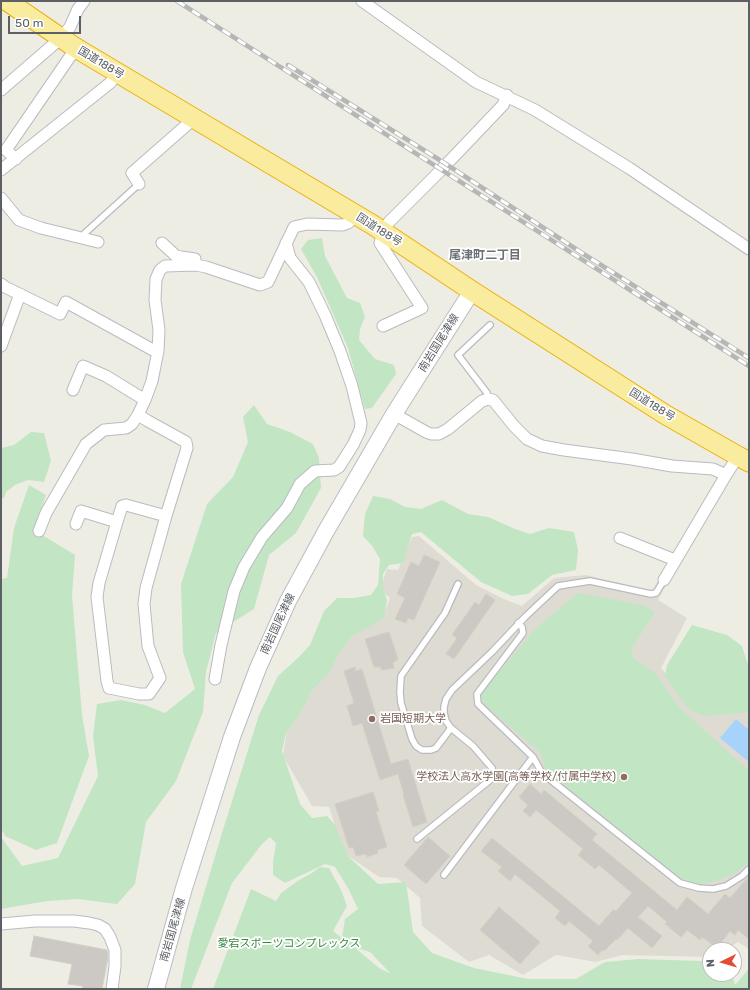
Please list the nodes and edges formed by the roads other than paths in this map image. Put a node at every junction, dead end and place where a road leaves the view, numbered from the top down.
1 (7, 1) edge
2 (84, 1) edge
3 (362, 1) edge
4 (68, 43) junction
5 (118, 73) junction
6 (1, 90) edge
7 (507, 95) junction
8 (193, 118) junction
9 (16, 159) junction
10 (1, 170) edge
11 (139, 184) joint
12 (1, 198) edge
13 (356, 215) junction
14 (383, 232) junction
15 (82, 238) junction
16 (98, 242) dead end
17 (162, 243) dead end
18 (286, 243) junction
19 (749, 249) edge
20 (206, 267) junction
21 (1, 284) edge
22 (472, 291) junction
23 (20, 294) junction
24 (384, 326) dead end
25 (490, 326) dead end
26 (1, 346) edge
27 (158, 351) junction
28 (73, 390) dead end
29 (488, 399) junction
30 (145, 400) junction
31 (394, 414) junction
32 (138, 415) junction
33 (744, 459) edge
34 (726, 475) junction
35 (166, 516) junction
36 (117, 522) junction
37 (76, 524) dead end
38 (39, 532) dead end
39 (620, 538) dead end
40 (675, 560) junction
41 (664, 580) joint
42 (458, 584) dead end
43 (518, 623) junction
44 (215, 679) dead end
45 (451, 728) junction
46 (533, 757) junction
47 (417, 839) dead end
48 (749, 869) edge
49 (444, 875) dead end
50 (1, 924) edge
51 (112, 989) edge
52 (156, 989) edge

1 - 4 highway, 国道188号
2 - 4 street
3 - 7 street
4 - 5 highway, 国道188号
4 - 6 street
4 - 9 street
5 - 8 highway, 国道188号
5 - 9 street
7 - 14 street
7 - 19 street
8 - 11 street
8 - 13 highway, 国道188号
9 - 10 street
11 - 15 lane
12 - 15 street
13 - 14 highway, 国道188号
13 - 18 street
14 - 22 highway, 国道188号
14 - 24 street
15 - 16 street
17 - 20 street
18 - 20 street
18 - 44 street
20 - 27 street
21 - 23 street
22 - 31 main road, 南岩国尾津線
22 - 33 highway, 国道188号
23 - 26 street
23 - 27 street
25 - 29 lane
27 - 30 street
28 - 30 street
29 - 31 street
29 - 34 street
30 - 32 street
31 - 52 main road, 南岩国尾津線
32 - 35 street
32 - 38 street
33 - 34 street
34 - 40 street
35 - 36 street
35 - 36 street
36 - 37 street
39 - 40 street
40 - 41 street
41 - 43 lane
42 - 45 lane
43 - 45 lane
43 - 46 lane
45 - 47 lane
46 - 48 lane
46 - 49 lane
50 - 51 street

